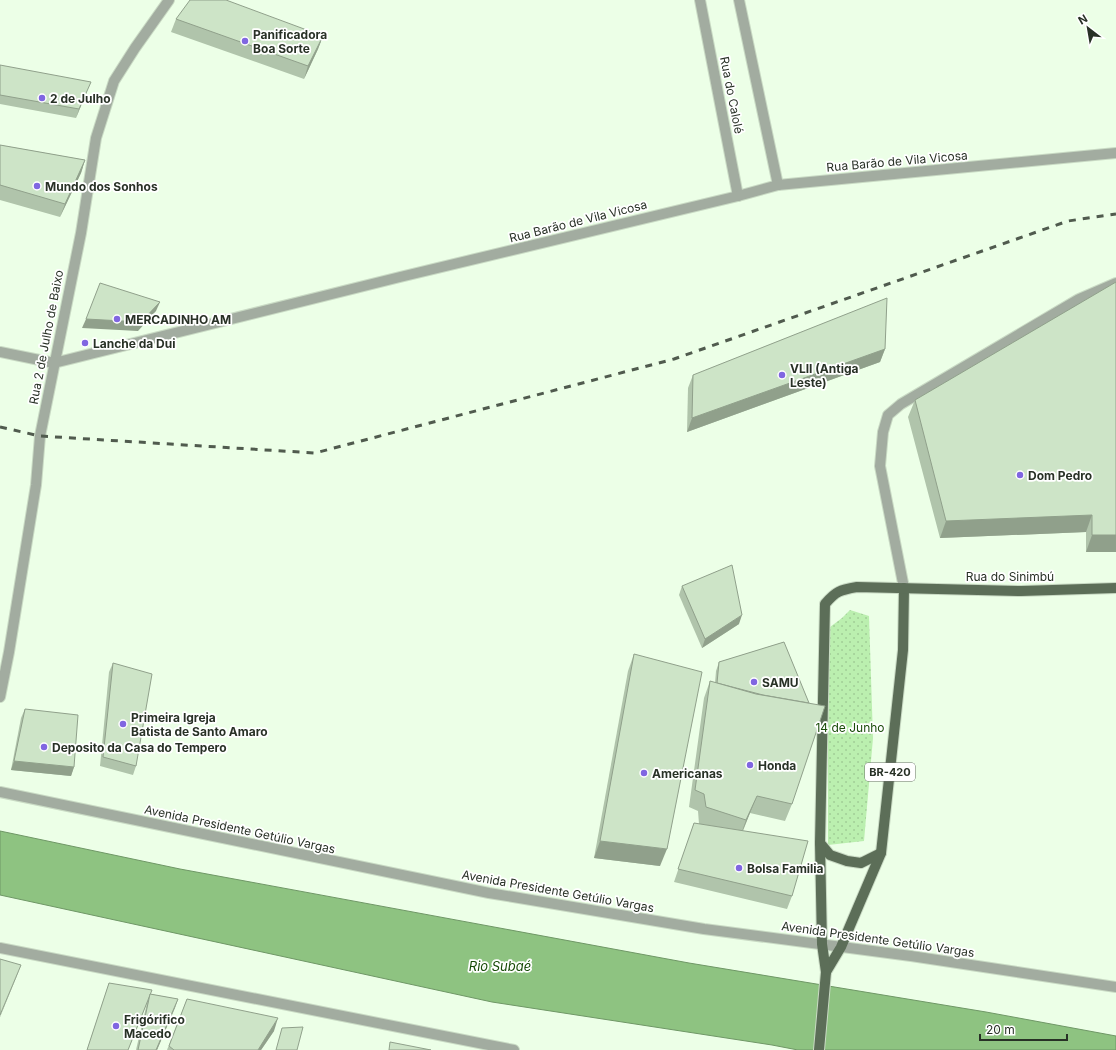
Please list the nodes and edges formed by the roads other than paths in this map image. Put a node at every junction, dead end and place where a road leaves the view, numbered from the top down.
1 (169, 0) edge
2 (700, 0) edge
3 (739, 0) edge
4 (1116, 153) edge
5 (778, 185) junction
6 (738, 196) junction
7 (1116, 283) edge
8 (0, 352) edge
9 (54, 363) junction
10 (904, 588) junction
11 (1116, 588) edge
12 (0, 697) edge
13 (0, 792) edge
14 (820, 843) junction
15 (881, 853) junction
16 (822, 944) junction
17 (841, 947) junction
18 (0, 948) edge
19 (826, 977) junction
20 (1116, 987) edge
21 (500, 1049) edge
22 (514, 1050) edge
23 (819, 1050) edge

1 - 9 street, Rua 2 de Julho de Baixo
2 - 6 street, Rua do Calolé
3 - 5 street
4 - 5 street, Rua Barão de Vila Vicosa
5 - 6 street, Rua Barão de Vila Vicosa
6 - 9 street, Rua Barão de Vila Vicosa
7 - 10 street
8 - 9 street
9 - 12 street, Rua 2 de Julho de Baixo
10 - 11 main road, Rua do Sinimbú / BR-420
10 - 14 main road, BR-420
10 - 15 main road, BR-420
13 - 16 street, Avenida Presidente Getúlio Vargas
14 - 15 main road
14 - 16 main road, BR-420
15 - 17 main road, BR-420
16 - 17 street, Avenida Presidente Getúlio Vargas
16 - 19 main road, BR-420
17 - 19 main road, BR-420
17 - 20 street, Avenida Presidente Getúlio Vargas
18 - 21 street
19 - 23 main road, BR-420
21 - 22 street

